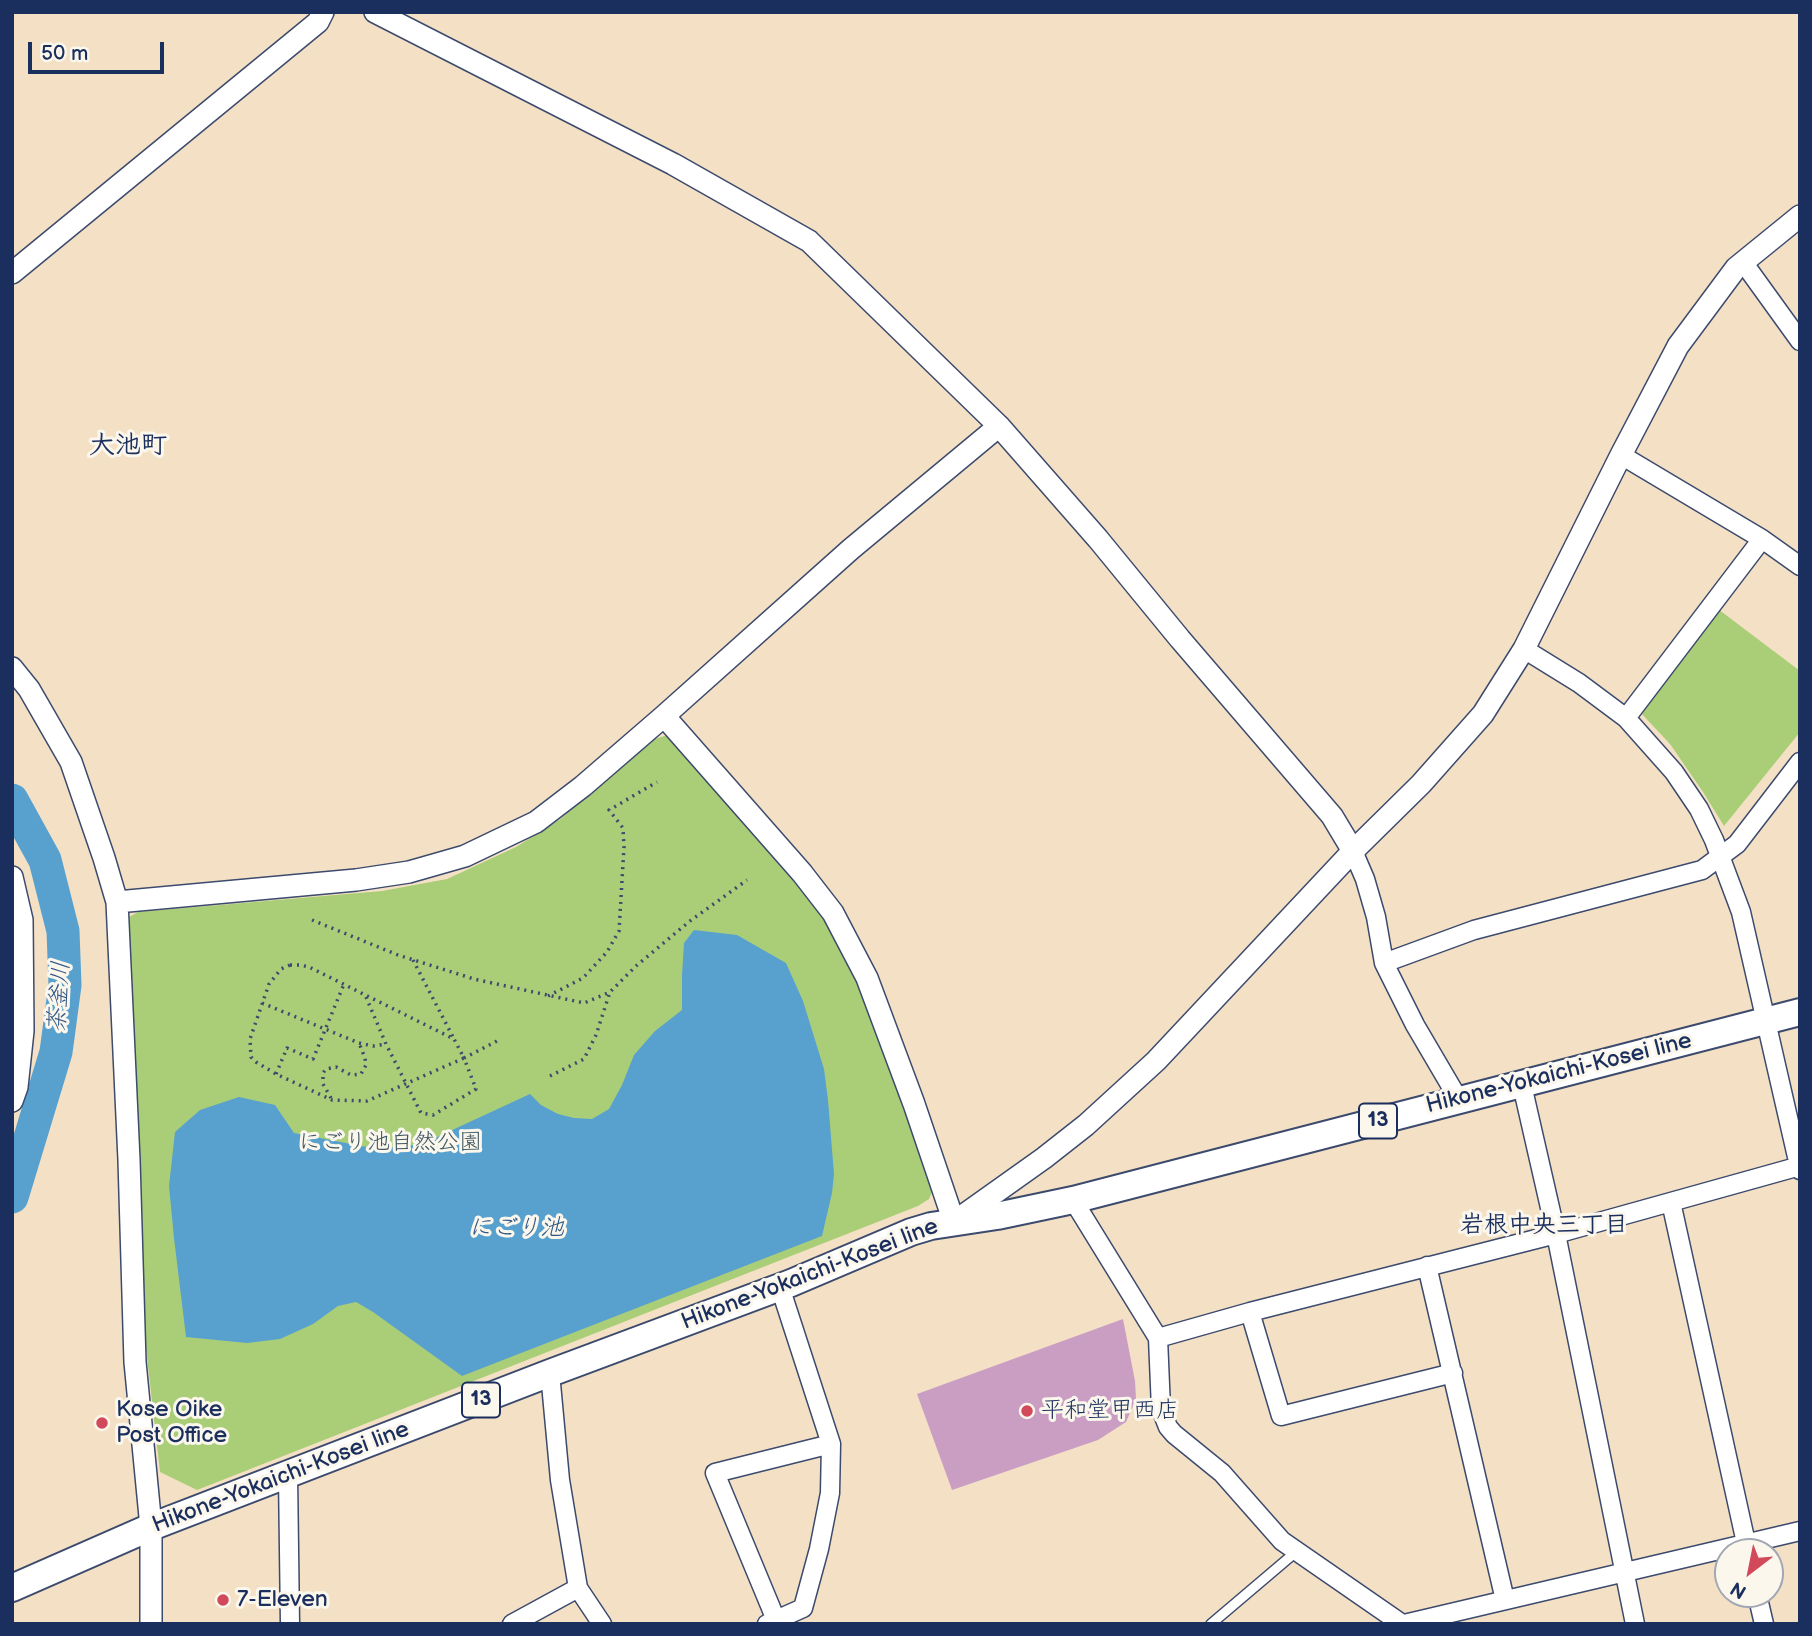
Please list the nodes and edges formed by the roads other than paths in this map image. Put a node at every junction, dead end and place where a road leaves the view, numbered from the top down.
1 (323, 12) edge
2 (375, 12) edge
3 (1800, 216) edge
4 (1743, 262) junction
5 (12, 273) edge
6 (1800, 341) edge
7 (999, 426) junction
8 (1622, 455) junction
9 (1762, 539) junction
10 (1800, 566) edge
11 (1524, 649) junction
12 (12, 668) edge
13 (664, 716) junction
14 (1626, 718) junction
15 (1800, 762) edge
16 (1353, 851) junction
17 (1721, 857) junction
18 (12, 877) edge
19 (117, 902) junction
20 (1384, 963) junction
21 (1800, 1012) edge
22 (1765, 1021) junction
23 (1522, 1084) junction
24 (1459, 1100) junction
25 (12, 1101) edge
26 (1799, 1168) edge
27 (1073, 1200) junction
28 (1671, 1202) junction
29 (954, 1222) junction
30 (1556, 1234) junction
31 (1427, 1266) junction
32 (780, 1287) junction
33 (1250, 1312) junction
34 (1158, 1338) junction
35 (550, 1373) junction
36 (1453, 1373) junction
37 (831, 1444) junction
38 (288, 1475) junction
39 (151, 1527) junction
40 (1800, 1531) edge
41 (1745, 1538) edge
42 (1778, 1538) edge
43 (1297, 1552) junction
44 (1714, 1555) edge
45 (1624, 1573) junction
46 (12, 1588) edge
47 (578, 1588) junction
48 (1505, 1600) junction
49 (799, 1617) edge
50 (771, 1622) edge
51 (151, 1624) edge
52 (290, 1624) edge
53 (512, 1624) edge
54 (602, 1624) edge
55 (1211, 1624) edge
56 (1403, 1624) edge
57 (1635, 1624) edge

1 - 5 street
2 - 7 street
3 - 4 street
4 - 6 street
4 - 8 street
7 - 13 street
7 - 16 street
8 - 9 street
8 - 11 street
9 - 10 street
9 - 14 street
11 - 14 street
11 - 16 street
12 - 19 street
13 - 19 street
13 - 29 street
14 - 17 street
15 - 17 street
16 - 20 street
16 - 29 street
17 - 20 street
17 - 22 street
18 - 25 street
19 - 39 street
20 - 24 street
21 - 22 main road, Hikone-Yokaichi-Kosei line / 13
22 - 23 main road, Hikone-Yokaichi-Kosei line / 13
22 - 26 street
23 - 24 main road, Hikone-Yokaichi-Kosei line / 13
23 - 30 street
24 - 27 main road, Hikone-Yokaichi-Kosei line / 13
26 - 28 street
27 - 29 main road, Hikone-Yokaichi-Kosei line / 13
27 - 34 street
28 - 30 street
28 - 41 street
29 - 32 main road, Hikone-Yokaichi-Kosei line / 13
30 - 31 street
30 - 45 street
31 - 33 street
31 - 36 street
32 - 35 main road, Hikone-Yokaichi-Kosei line / 13
32 - 37 street
33 - 34 street
33 - 36 street
34 - 43 street
35 - 38 main road, Hikone-Yokaichi-Kosei line / 13
35 - 47 street
36 - 48 street
37 - 49 street
37 - 50 street
38 - 39 main road, Hikone-Yokaichi-Kosei line / 13
38 - 52 street
39 - 46 main road, Hikone-Yokaichi-Kosei line / 13
39 - 51 street
40 - 42 street
43 - 55 lane
43 - 56 street
44 - 45 street
45 - 48 street
45 - 57 street
47 - 53 street
47 - 54 street
48 - 56 street
49 - 50 street

